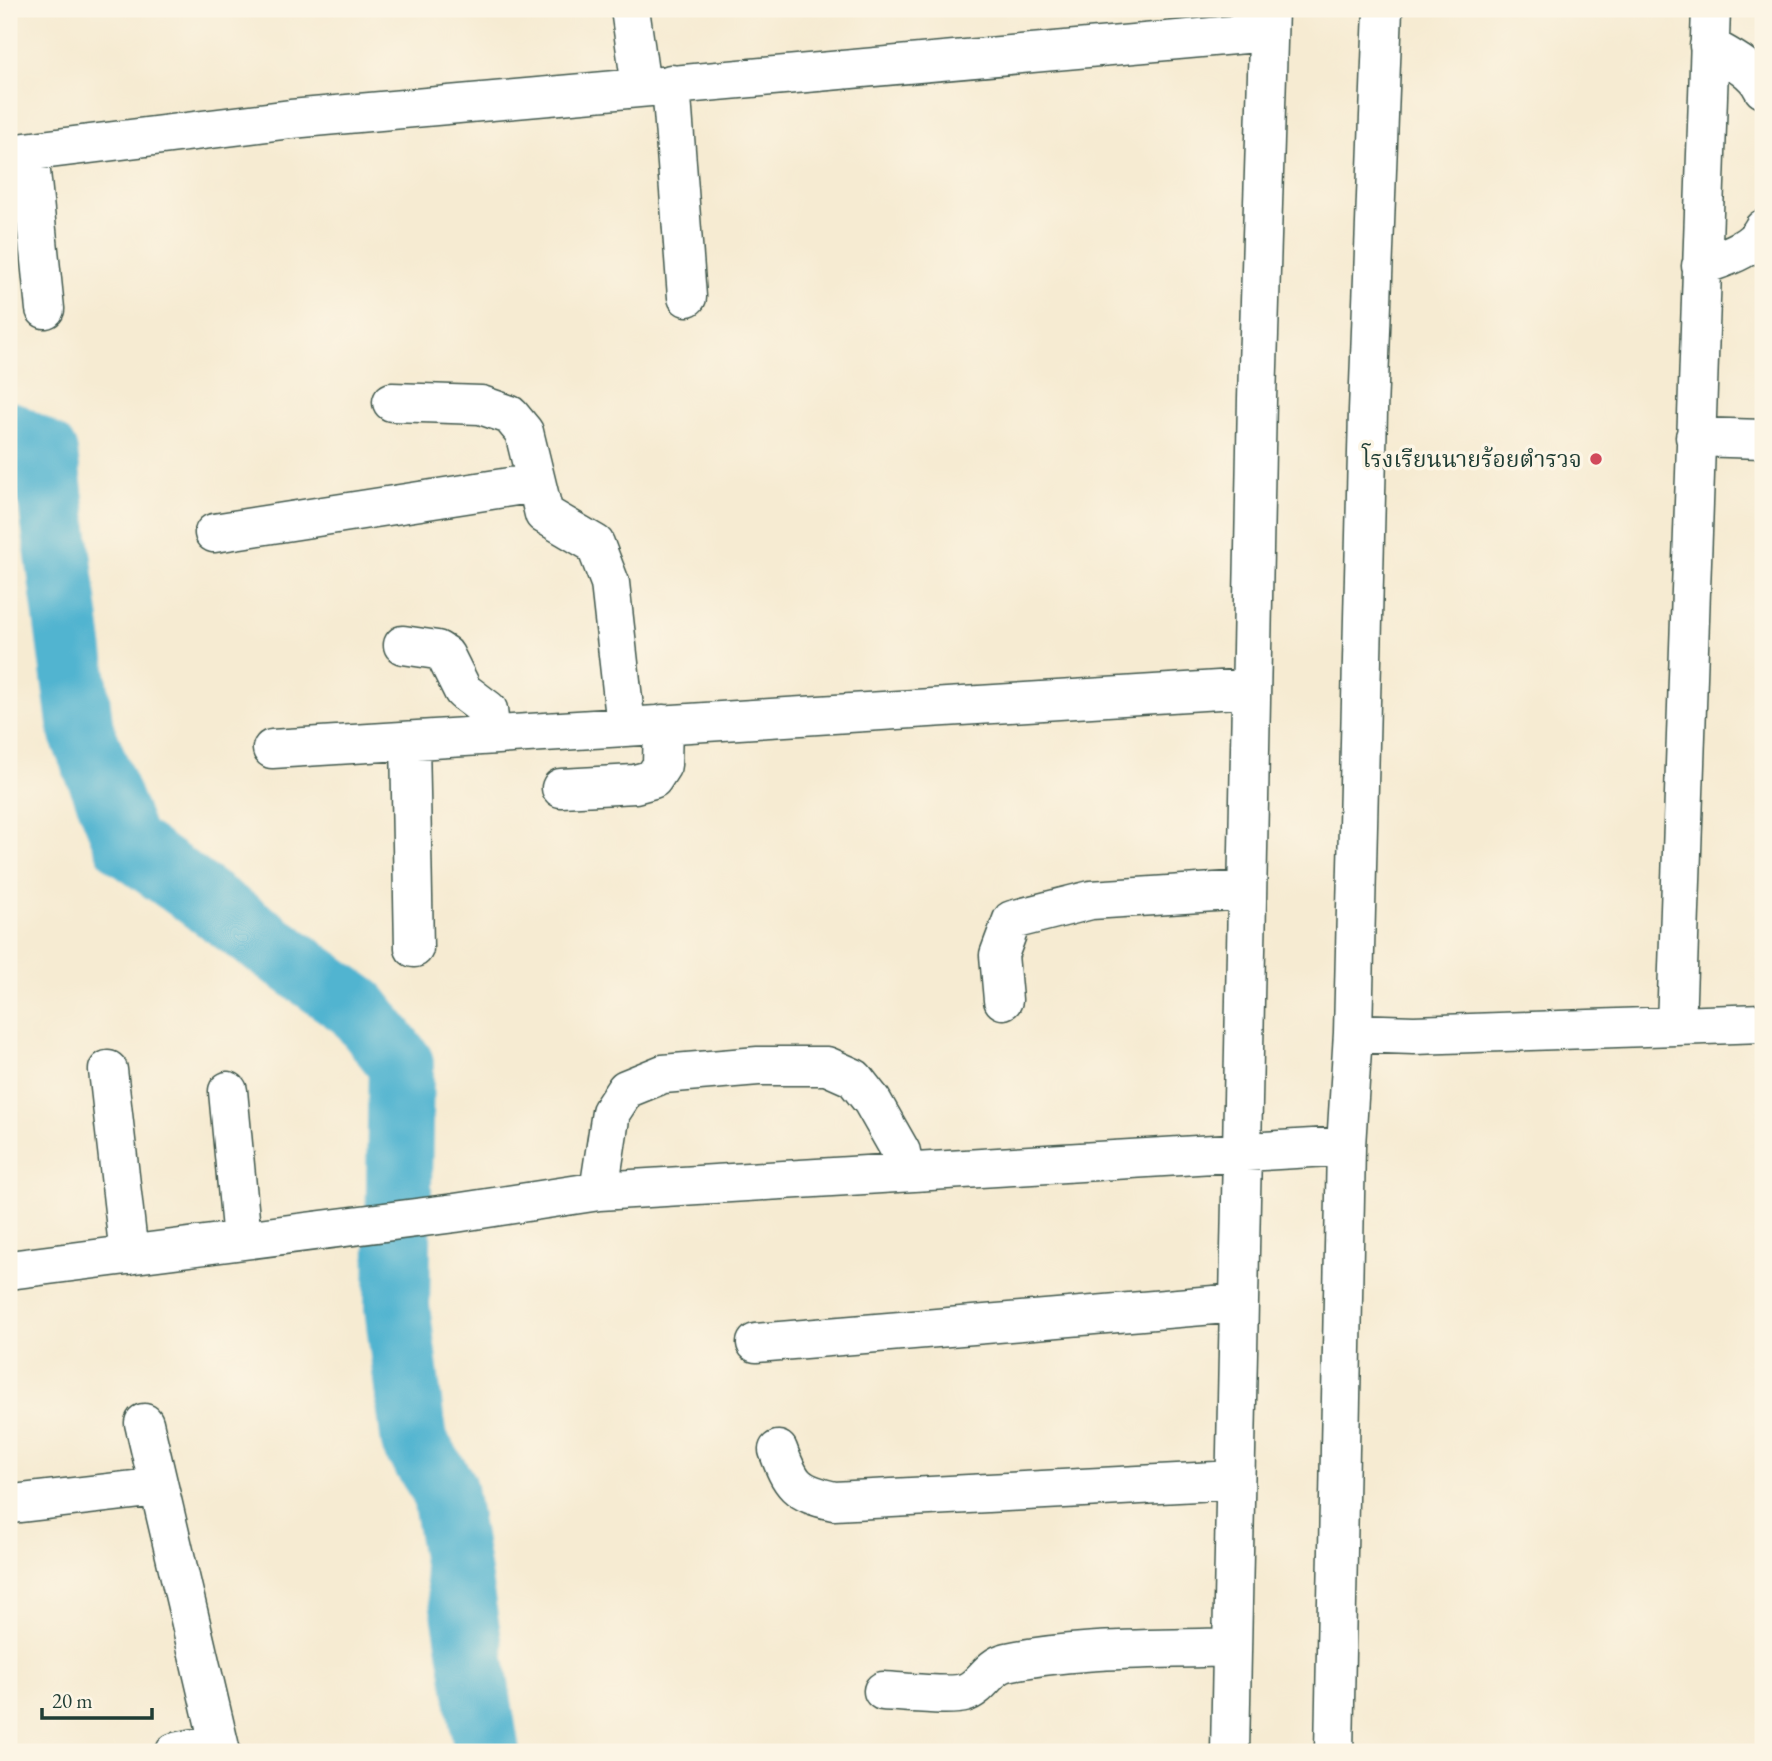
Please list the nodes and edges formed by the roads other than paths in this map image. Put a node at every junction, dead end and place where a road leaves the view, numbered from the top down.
1 (630, 9) edge
2 (1383, 9) edge
3 (1711, 9) edge
4 (1269, 20) edge
5 (1709, 46) junction
6 (656, 85) junction
7 (1763, 89) edge
8 (19, 153) edge
9 (1763, 229) edge
10 (1702, 266) junction
11 (687, 297) dead end
12 (45, 309) dead end
13 (392, 402) dead end
14 (1695, 437) junction
15 (1763, 439) edge
16 (536, 483) junction
17 (214, 533) dead end
18 (402, 645) dead end
19 (1251, 688) junction
20 (645, 725) junction
21 (491, 735) junction
22 (410, 741) junction
23 (272, 749) dead end
24 (561, 789) dead end
25 (1247, 890) junction
26 (414, 947) dead end
27 (1003, 1000) dead end
28 (1763, 1023) edge
29 (1676, 1026) junction
30 (1353, 1034) junction
31 (108, 1070) dead end
32 (228, 1091) dead end
33 (1346, 1146) junction
34 (1241, 1153) junction
35 (904, 1172) junction
36 (599, 1191) junction
37 (242, 1240) junction
38 (130, 1255) junction
39 (9, 1270) edge
40 (1238, 1303) junction
41 (756, 1343) dead end
42 (144, 1423) dead end
43 (778, 1450) dead end
44 (1235, 1480) junction
45 (159, 1487) junction
46 (12, 1504) dead end
47 (1232, 1647) junction
48 (883, 1691) dead end
49 (220, 1747) edge
50 (175, 1752) edge
51 (1230, 1752) edge
52 (1334, 1752) edge

1 - 6 street
2 - 30 street
3 - 5 street
4 - 6 street
4 - 19 street
5 - 7 street
5 - 10 street
6 - 8 street
6 - 11 street
8 - 12 street
9 - 10 street
10 - 14 street
13 - 16 street
14 - 15 street
14 - 29 street
16 - 17 street
16 - 20 street
18 - 21 street
19 - 20 street
19 - 25 street
20 - 21 street
20 - 24 street
21 - 22 street
22 - 23 street
22 - 26 street
25 - 27 street
25 - 34 street
28 - 29 street
29 - 30 street
30 - 33 street
31 - 38 street
32 - 37 street
33 - 34 street
33 - 52 street
34 - 35 street
34 - 40 street
35 - 36 street
35 - 36 street
36 - 37 street
37 - 38 street
38 - 39 street
40 - 41 street
40 - 44 street
42 - 45 street
43 - 44 street
44 - 47 street
45 - 46 street
45 - 49 street
47 - 48 street
47 - 51 street
49 - 50 street

